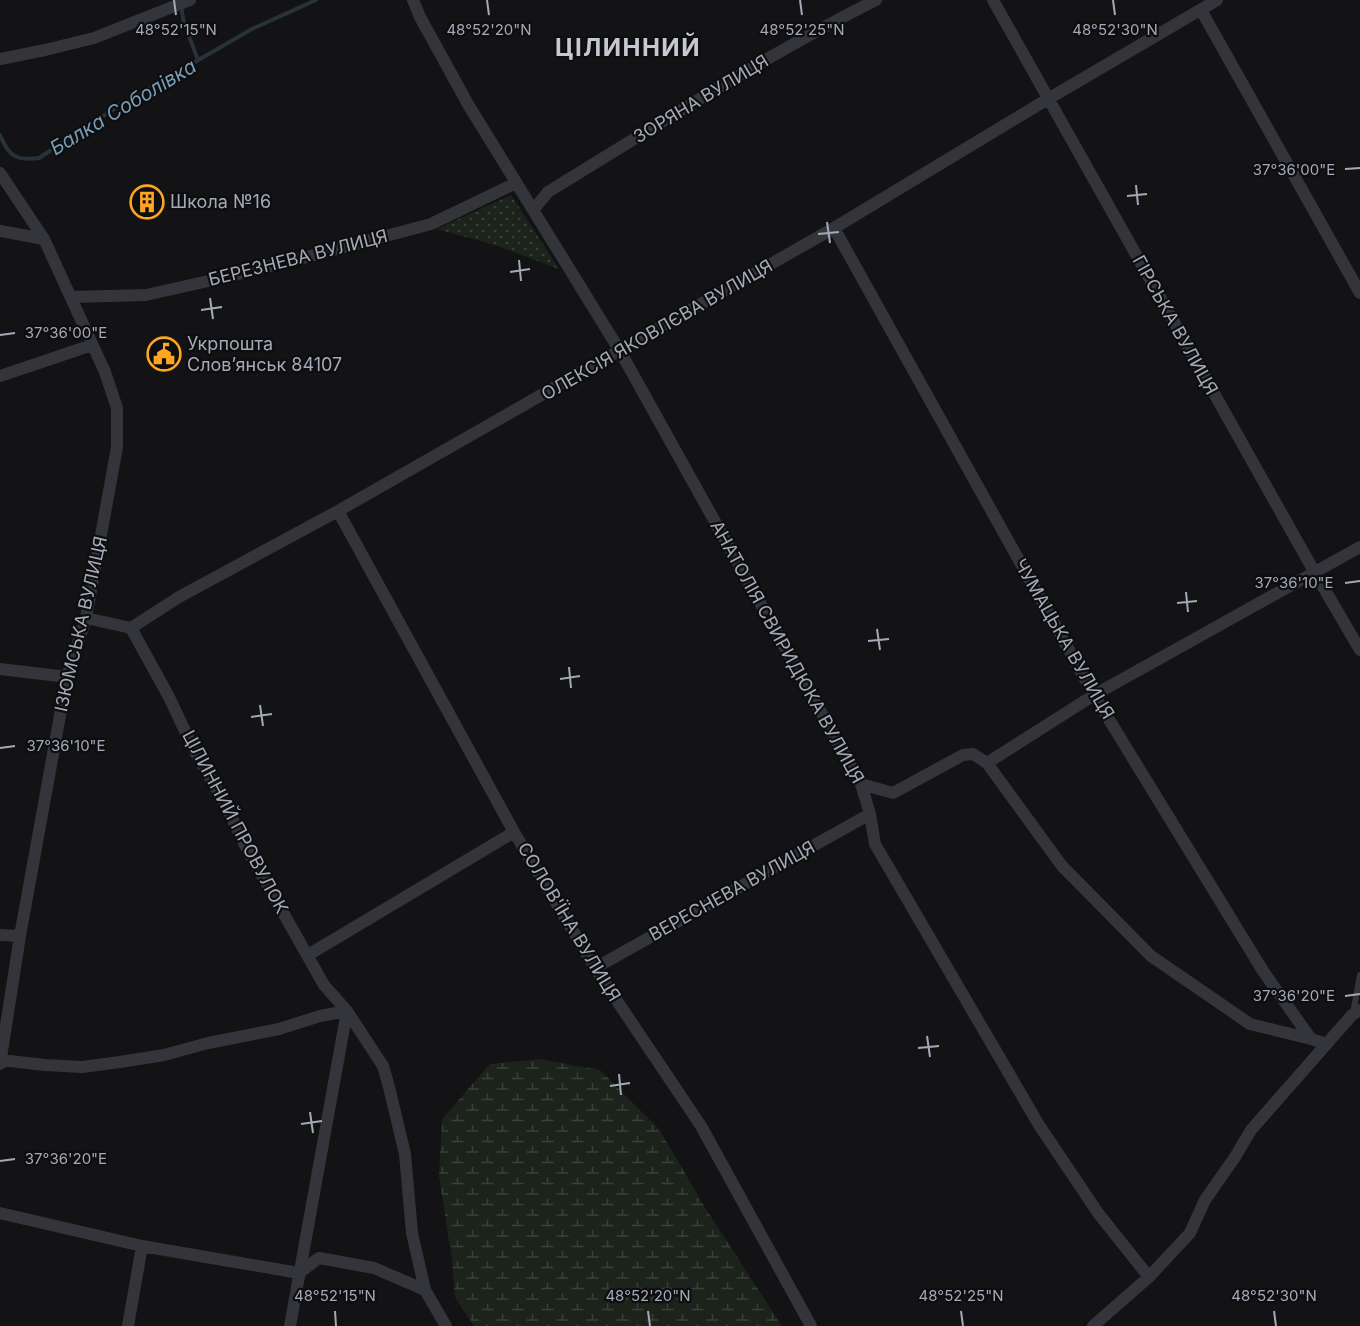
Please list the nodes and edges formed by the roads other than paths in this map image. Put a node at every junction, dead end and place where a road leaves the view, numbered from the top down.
1 (190, 0) edge
2 (413, 0) edge
3 (876, 0) edge
4 (993, 0) edge
5 (1217, 0) edge
6 (1200, 10) junction
7 (0, 58) edge
8 (1048, 99) junction
9 (0, 173) edge
10 (516, 183) junction
11 (534, 209) junction
12 (834, 228) junction
13 (0, 231) edge
14 (44, 239) junction
15 (1360, 293) edge
16 (72, 297) junction
17 (92, 345) junction
18 (620, 351) junction
19 (0, 376) edge
20 (338, 511) junction
21 (1360, 547) edge
22 (1315, 573) junction
23 (86, 618) junction
24 (131, 628) junction
25 (1360, 650) edge
26 (0, 669) edge
27 (67, 677) junction
28 (1094, 695) junction
29 (987, 763) junction
30 (861, 784) junction
31 (870, 814) junction
32 (514, 832) junction
33 (0, 935) edge
34 (20, 936) junction
35 (308, 955) junction
36 (595, 968) junction
37 (1360, 975) edge
38 (347, 1011) junction
39 (1356, 1013) edge
40 (1311, 1038) junction
41 (1328, 1044) junction
42 (0, 1062) edge
43 (0, 1213) edge
44 (142, 1246) junction
45 (299, 1273) junction
46 (1149, 1277) junction
47 (425, 1290) junction
48 (128, 1326) edge
49 (290, 1326) edge
50 (446, 1326) edge
51 (811, 1326) edge
52 (1093, 1326) edge

1 - 7 street
2 - 10 street, АНАТОЛІЯ СВИРИДЮКА ВУЛИЦЯ
3 - 11 street, ЗОРЯНА ВУЛИЦЯ
4 - 8 street, ГІРСЬКА ВУЛИЦЯ
5 - 6 street, ОЛЕКСІЯ ЯКОВЛЄВА ВУЛИЦЯ
6 - 8 street, ОЛЕКСІЯ ЯКОВЛЄВА ВУЛИЦЯ
6 - 15 street
8 - 12 street, ОЛЕКСІЯ ЯКОВЛЄВА ВУЛИЦЯ
8 - 22 street, ГІРСЬКА ВУЛИЦЯ
9 - 14 street, ІЗЮМСЬКА ВУЛИЦЯ
10 - 11 street, АНАТОЛІЯ СВИРИДЮКА ВУЛИЦЯ
10 - 16 street, БЕРЕЗНЕВА ВУЛИЦЯ
11 - 18 street, АНАТОЛІЯ СВИРИДЮКА ВУЛИЦЯ
12 - 18 street, ОЛЕКСІЯ ЯКОВЛЄВА ВУЛИЦЯ
12 - 28 street, ЧУМАЦЬКА ВУЛИЦЯ
13 - 14 street
14 - 16 street, ІЗЮМСЬКА ВУЛИЦЯ
16 - 17 street, ІЗЮМСЬКА ВУЛИЦЯ
17 - 19 street
17 - 23 street, ІЗЮМСЬКА ВУЛИЦЯ
18 - 20 street, ОЛЕКСІЯ ЯКОВЛЄВА ВУЛИЦЯ
18 - 30 street, АНАТОЛІЯ СВИРИДЮКА ВУЛИЦЯ
20 - 24 street, ОЛЕКСІЯ ЯКОВЛЄВА ВУЛИЦЯ
20 - 32 street, СОЛОВ'ЇНА ВУЛИЦЯ
21 - 22 street
22 - 25 street, ГІРСЬКА ВУЛИЦЯ
22 - 28 street
23 - 24 street
23 - 27 street, ІЗЮМСЬКА ВУЛИЦЯ
24 - 35 street, ЦІЛИННИЙ ПРОВУЛОК
26 - 27 street
27 - 34 street, ІЗЮМСЬКА ВУЛИЦЯ
28 - 29 street
28 - 40 street, ЧУМАЦЬКА ВУЛИЦЯ
29 - 30 street
29 - 40 street
30 - 31 street, АНАТОЛІЯ СВИРИДЮКА ВУЛИЦЯ
31 - 36 street, ВЕРЕСНЕВА ВУЛИЦЯ
31 - 46 street, АНАТОЛІЯ СВИРИДЮКА ВУЛИЦЯ
32 - 35 street
32 - 36 street, СОЛОВ'ЇНА ВУЛИЦЯ
33 - 34 street
34 - 42 street, ІЗЮМСЬКА ВУЛИЦЯ
35 - 38 street, ЦІЛИННИЙ ПРОВУЛОК
36 - 51 street, СОЛОВ'ЇНА ВУЛИЦЯ
37 - 39 lane
38 - 42 street
38 - 45 street
38 - 47 street, ЦІЛИННИЙ ПРОВУЛОК
39 - 41 street
40 - 41 street
41 - 46 street
43 - 44 street
44 - 45 street
44 - 48 street
45 - 47 street
45 - 49 street
46 - 52 street
47 - 50 street, ЦІЛИННИЙ ПРОВУЛОК

